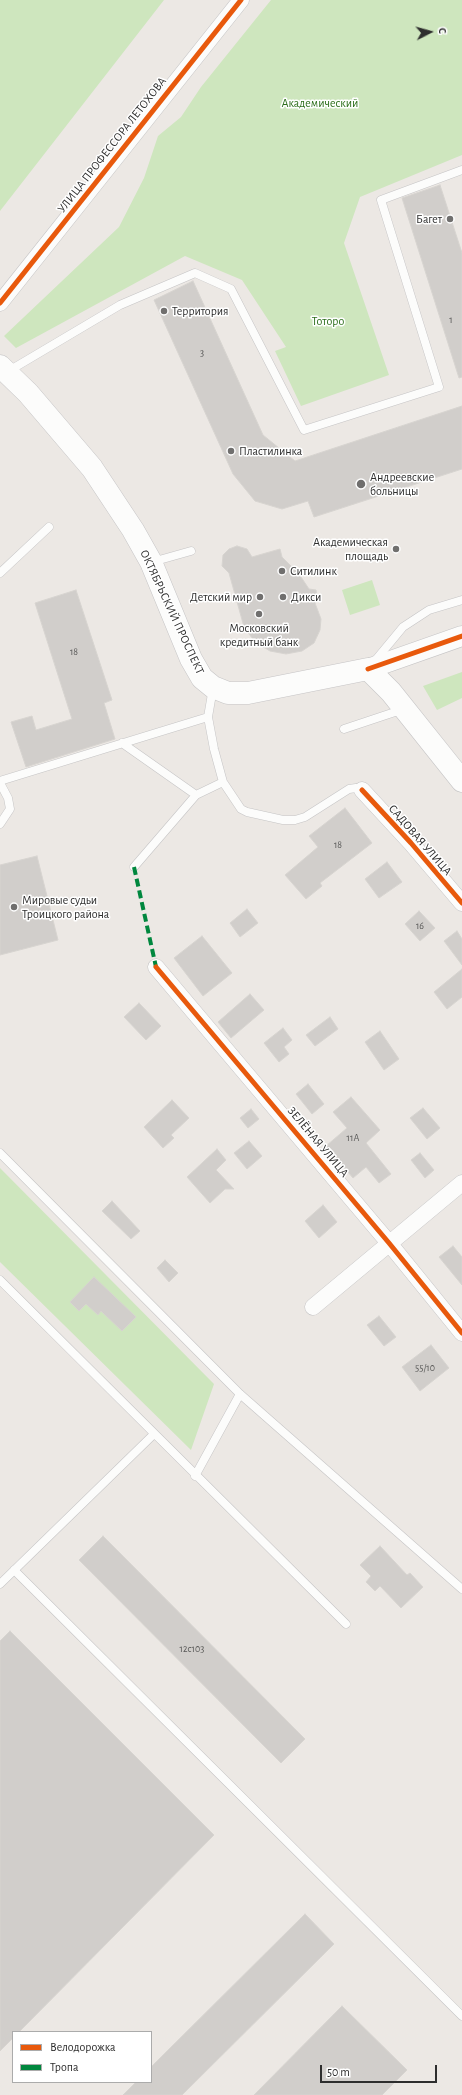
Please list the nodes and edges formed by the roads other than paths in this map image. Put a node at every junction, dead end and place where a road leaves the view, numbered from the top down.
1 (241, 0) edge
2 (462, 170) edge
3 (0, 303) edge
4 (3, 369) edge
5 (49, 527) dead end
6 (191, 551) dead end
7 (151, 562) junction
8 (0, 573) edge
9 (462, 600) edge
10 (462, 636) edge
11 (368, 669) junction
12 (213, 687) junction
13 (405, 709) junction
14 (208, 717) junction
15 (344, 729) dead end
16 (122, 743) junction
17 (462, 780) edge
18 (0, 782) edge
19 (223, 782) junction
20 (362, 790) joint
21 (196, 795) junction
22 (0, 824) edge
23 (134, 867) dead end
24 (462, 904) edge
25 (156, 966) dead end
26 (0, 1153) edge
27 (462, 1183) edge
28 (390, 1243) junction
29 (0, 1280) edge
30 (313, 1307) dead end
31 (462, 1333) edge
32 (240, 1394) junction
33 (154, 1434) junction
34 (195, 1476) junction
35 (14, 1570) junction
36 (0, 1584) edge
37 (462, 1589) edge
38 (346, 1624) dead end
39 (462, 2016) edge

1 - 3 street, УЛИЦА ПРОФЕССОРА ЛЕТОХОВА
2 - 4 lane
4 - 7 main road, ОКТЯБРЬСКИЙ ПРОСПЕКТ
5 - 8 lane
6 - 7 lane
7 - 12 main road, ОКТЯБРЬСКИЙ ПРОСПЕКТ
9 - 11 lane
10 - 11 street
11 - 12 main road
11 - 13 main road
12 - 14 lane
13 - 15 lane
13 - 17 main road
14 - 16 lane
14 - 19 lane
16 - 18 lane
16 - 21 lane
18 - 22 lane
19 - 20 lane
19 - 21 lane
20 - 24 street, САДОВАЯ УЛИЦА
21 - 23 lane
25 - 28 street, ЗЕЛЁНАЯ УЛИЦА
26 - 32 lane
27 - 28 street
28 - 30 street
28 - 31 street, ЗЕЛЁНАЯ УЛИЦА
29 - 33 lane
32 - 34 lane
32 - 37 lane
33 - 34 lane
33 - 35 lane
34 - 38 lane
35 - 36 lane
35 - 39 lane

